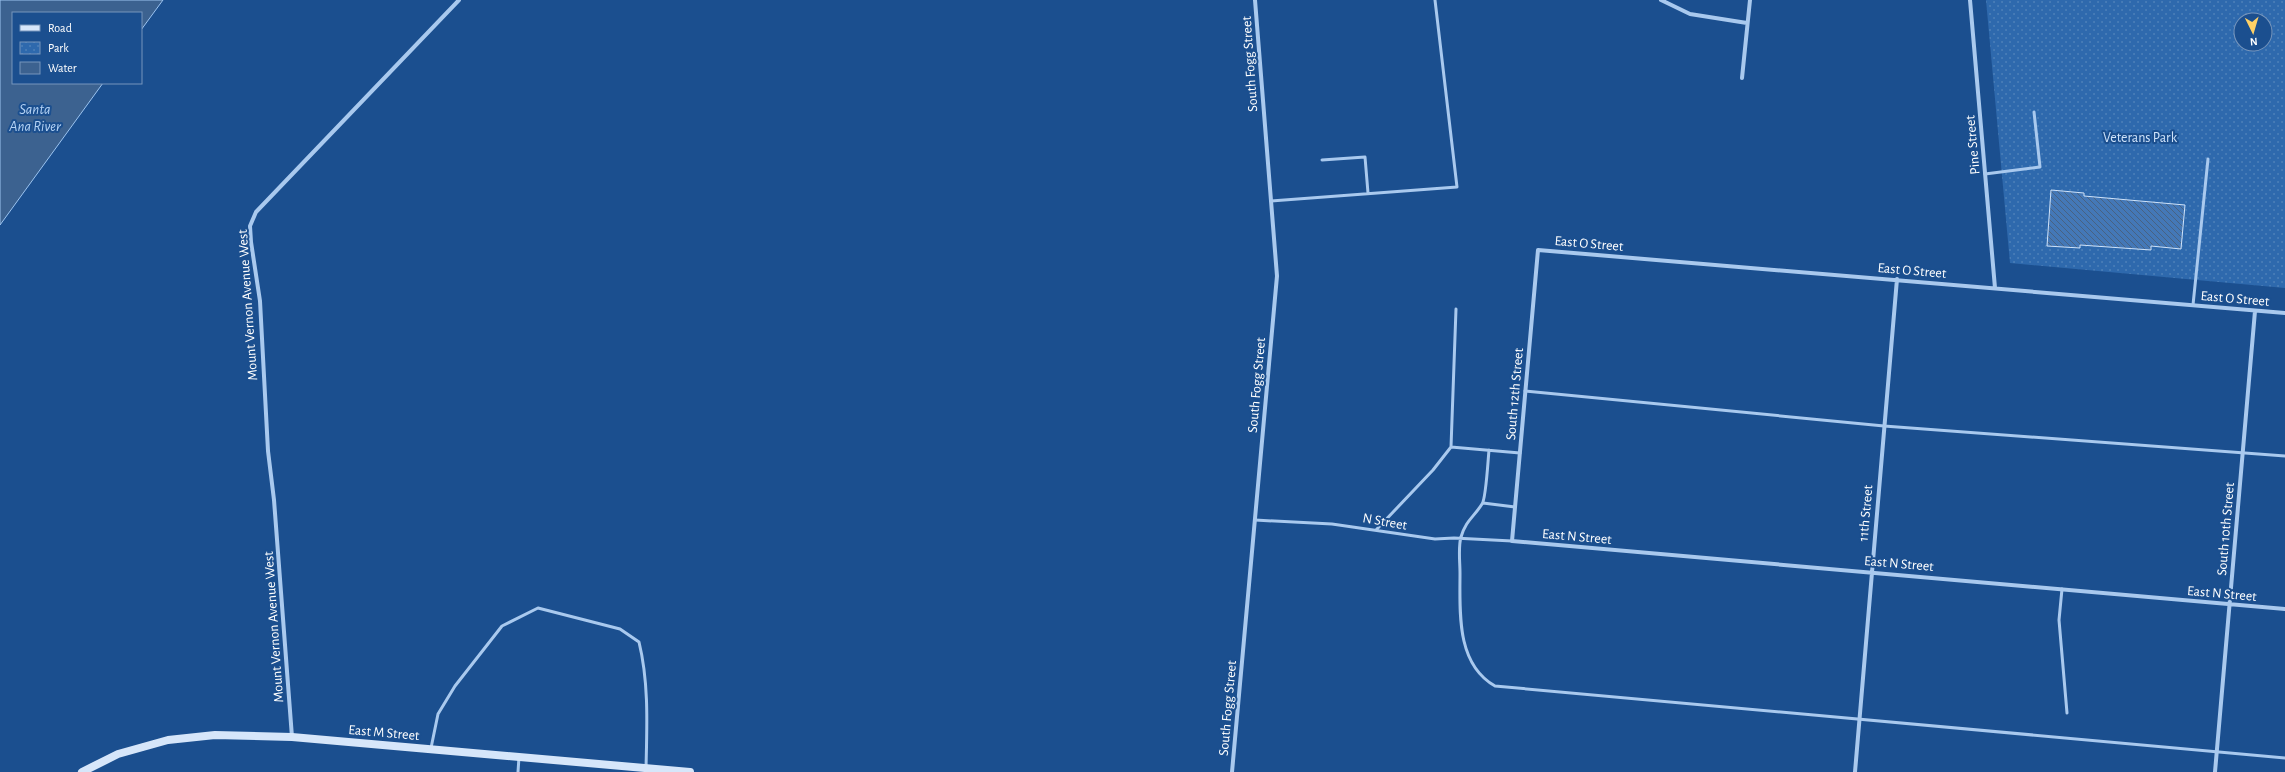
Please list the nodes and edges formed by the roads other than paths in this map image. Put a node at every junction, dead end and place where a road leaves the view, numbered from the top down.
1 (459, 0) edge
2 (1255, 0) edge
3 (1435, 0) edge
4 (1661, 0) edge
5 (1750, 0) edge
6 (1970, 0) edge
7 (1747, 23) junction
8 (1742, 78) dead end
9 (2034, 112) dead end
10 (2208, 159) dead end
11 (1322, 160) dead end
12 (1985, 174) junction
13 (1368, 193) junction
14 (1271, 201) junction
15 (1538, 250) joint
16 (1896, 279) junction
17 (1995, 288) junction
18 (2193, 305) junction
19 (1456, 309) dead end
20 (2255, 311) junction
21 (2285, 313) edge
22 (1525, 391) junction
23 (1884, 426) junction
24 (1451, 447) junction
25 (1489, 450) junction
26 (2242, 452) junction
27 (1520, 453) junction
28 (2285, 456) edge
29 (1484, 503) junction
30 (1515, 507) junction
31 (1255, 520) junction
32 (1377, 529) junction
33 (1460, 538) junction
34 (1512, 541) junction
35 (1871, 572) junction
36 (2062, 589) junction
37 (2230, 605) junction
38 (2285, 609) edge
39 (2067, 713) dead end
40 (1859, 719) junction
41 (292, 737) junction
42 (431, 750) junction
43 (2217, 752) junction
44 (520, 757) junction
45 (2285, 758) edge
46 (646, 768) junction
47 (82, 772) edge
48 (518, 772) edge
49 (690, 772) edge
50 (1232, 772) edge
51 (1854, 772) edge
52 (2215, 772) edge

1 - 41 street, Mount Vernon Avenue West
2 - 14 street, South Fogg Street
3 - 13 lane
4 - 7 street
5 - 7 street
6 - 12 street, Pine Street
7 - 8 street
9 - 12 lane
10 - 18 lane
11 - 13 lane
12 - 17 street, Pine Street
13 - 14 lane
14 - 31 street, South Fogg Street
15 - 16 street, East O Street
15 - 22 street, South 12th Street
16 - 17 street, East O Street
16 - 23 street, 11th Street
17 - 18 street, East O Street
18 - 20 street, East O Street
19 - 24 lane
20 - 21 street, East O Street
20 - 26 street, South 10th Street
22 - 23 lane
22 - 27 street, South 12th Street
23 - 26 lane
23 - 35 street, 11th Street
24 - 25 lane
24 - 32 lane
25 - 27 lane
25 - 29 lane
26 - 28 lane
26 - 37 street, South 10th Street
27 - 30 street, South 12th Street
29 - 30 lane
29 - 33 lane
30 - 34 street, South 12th Street
31 - 32 lane, N Street
31 - 50 street, South Fogg Street
32 - 33 lane, N Street
33 - 34 lane, N Street
33 - 40 lane
34 - 35 street, East N Street
35 - 36 street, East N Street
35 - 40 street, 11th Street
36 - 37 street, East N Street
36 - 39 lane
37 - 38 street, East N Street
37 - 43 street, South 10th Street
40 - 43 lane
40 - 51 street, 11th Street
41 - 42 street, East M Street
41 - 47 street, East M Street
42 - 44 street, East M Street
42 - 46 lane
43 - 45 lane
43 - 52 street, South 10th Street
44 - 46 street, East M Street
44 - 48 lane
46 - 49 street, East M Street

